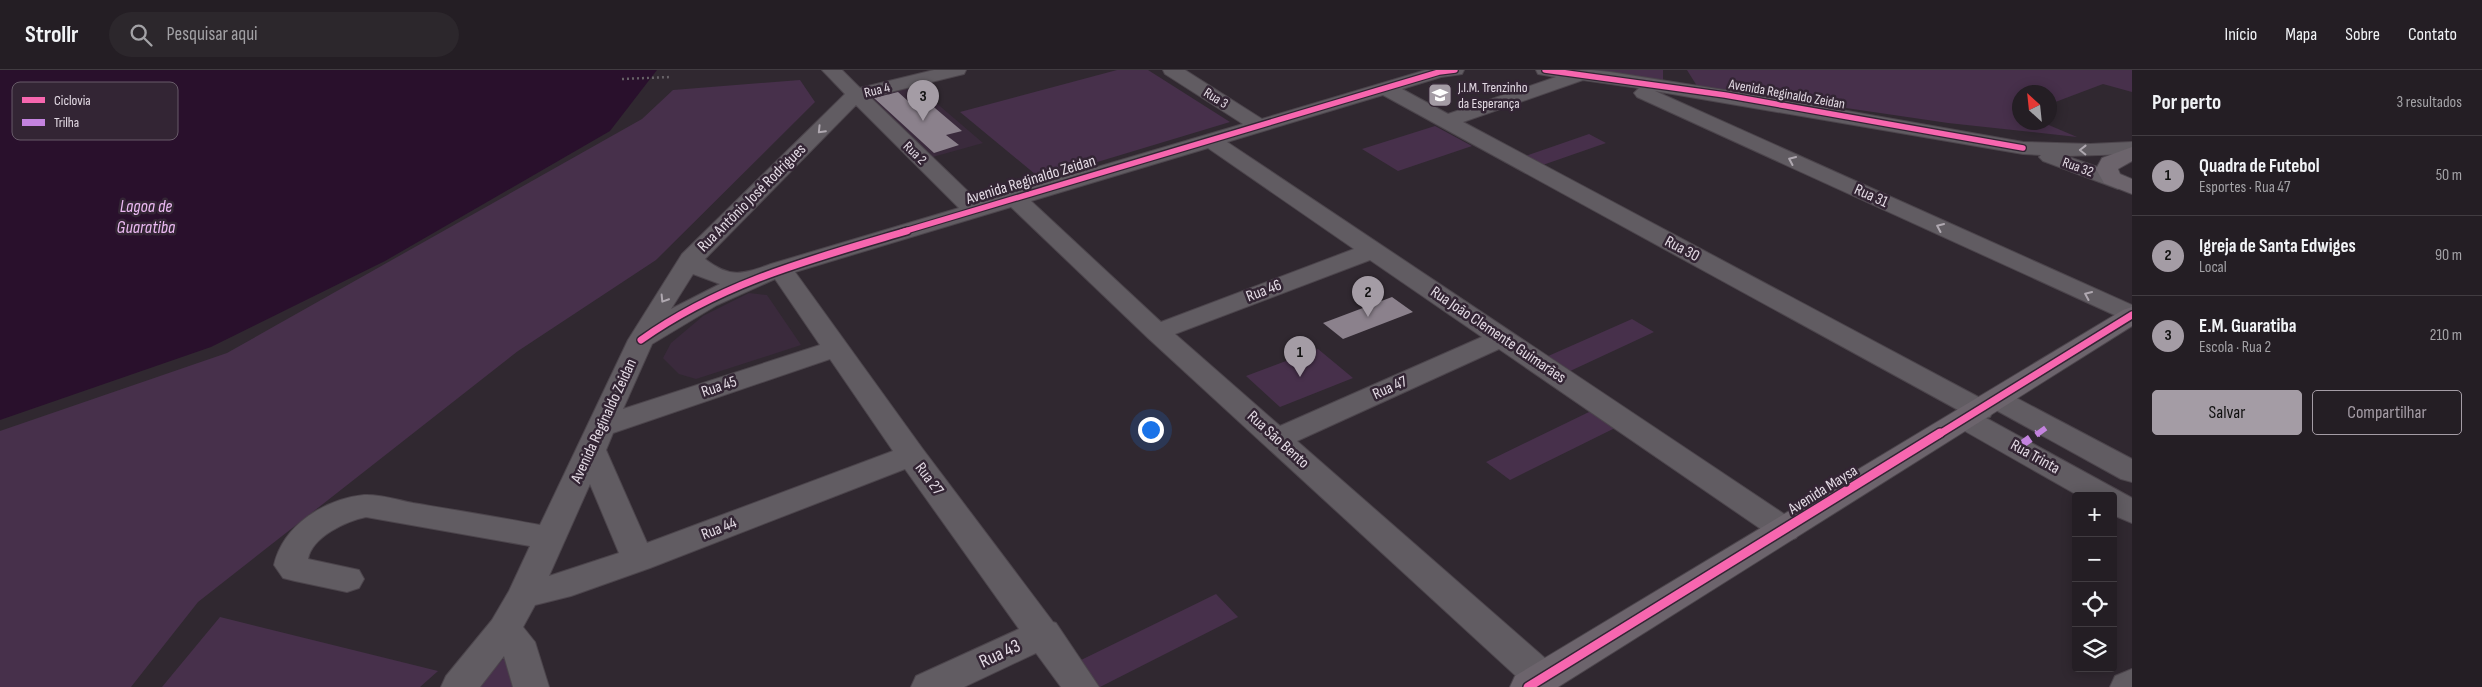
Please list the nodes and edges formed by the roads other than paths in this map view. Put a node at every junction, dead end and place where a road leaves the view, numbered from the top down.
1 (831, 70) edge
2 (922, 70) edge
3 (957, 70) edge
4 (1172, 70) edge
5 (1535, 70) edge
6 (1445, 71) edge
7 (1553, 76) edge
8 (1610, 78) junction
9 (1385, 88) junction
10 (852, 91) junction
11 (1446, 120) junction
12 (1260, 126) junction
13 (1210, 140) junction
14 (2022, 148) junction
15 (2132, 148) edge
16 (2132, 152) edge
17 (2125, 185) edge
18 (1016, 199) junction
19 (975, 211) junction
20 (1371, 251) junction
21 (691, 259) junction
22 (780, 269) junction
23 (745, 282) junction
24 (2132, 315) edge
25 (1157, 332) junction
26 (1503, 337) junction
27 (641, 340) junction
28 (836, 348) junction
29 (1981, 409) junction
30 (596, 438) junction
31 (1277, 439) junction
32 (911, 456) junction
33 (2132, 472) edge
34 (2098, 492) edge
35 (2117, 503) edge
36 (2132, 512) edge
37 (1785, 530) junction
38 (549, 538) junction
39 (638, 559) junction
40 (347, 579) dead end
41 (524, 595) junction
42 (504, 630) junction
43 (1044, 633) junction
44 (1535, 682) edge
45 (2132, 684) edge
46 (459, 687) edge
47 (531, 687) edge
48 (929, 687) edge
49 (1081, 687) edge
50 (2128, 687) edge

1 - 10 street
2 - 10 street, Rua 4
3 - 10 street, Rua 4
4 - 12 street, Rua 3
5 - 7 street
6 - 9 street, Avenida Reginaldo Zeidan
7 - 8 street, Avenida Reginaldo Zeidan
7 - 11 street
8 - 14 street, Avenida Reginaldo Zeidan
24 -> 8 street, Rua 31
9 - 11 street, Rua 30
9 - 12 street, Avenida Reginaldo Zeidan
10 - 19 street, Rua 2
10 -> 21 street, Rua Antônio José Rodrigues
11 - 29 street, Rua 30
12 - 13 street, Avenida Reginaldo Zeidan
13 - 18 street, Avenida Reginaldo Zeidan
13 - 20 street, Rua João Clemente Guimarães
15 -> 14 street, Avenida Reginaldo Zeidan
14 - 17 street, Rua 32
16 - 17 main road
18 - 19 street, Avenida Reginaldo Zeidan
18 - 25 street, Rua São Bento
19 - 22 street, Avenida Reginaldo Zeidan
20 - 25 street, Rua 46
20 - 26 street, Rua João Clemente Guimarães
21 - 23 street
21 -> 27 street, Rua Antônio José Rodrigues
22 - 23 street, Avenida Reginaldo Zeidan
22 - 28 street, Rua 27
23 - 27 street, Avenida Reginaldo Zeidan
24 - 29 main road, Avenida Maysa
25 - 31 street, Rua São Bento
26 - 31 street, Rua 47
26 - 37 street, Rua João Clemente Guimarães
27 - 30 street, Avenida Reginaldo Zeidan
28 - 30 street, Rua 45
28 - 32 street, Rua 27
29 - 33 street, Rua Trinta
29 - 34 street, Rua Trinta
29 - 37 main road, Avenida Maysa
30 - 38 street, Avenida Reginaldo Zeidan
30 - 39 street
31 - 44 street, Rua São Bento
32 - 39 street, Rua 44
32 - 43 street, Rua 27
35 - 36 street
37 - 44 main road, Avenida Maysa
38 - 40 street
38 - 41 street, Avenida Reginaldo Zeidan
39 - 41 street, Rua 44
41 - 42 street, Avenida Reginaldo Zeidan
42 - 46 street, Avenida Reginaldo Zeidan
42 - 47 street
43 - 48 street, Rua 43
43 - 49 street, Rua 27
45 - 50 street

